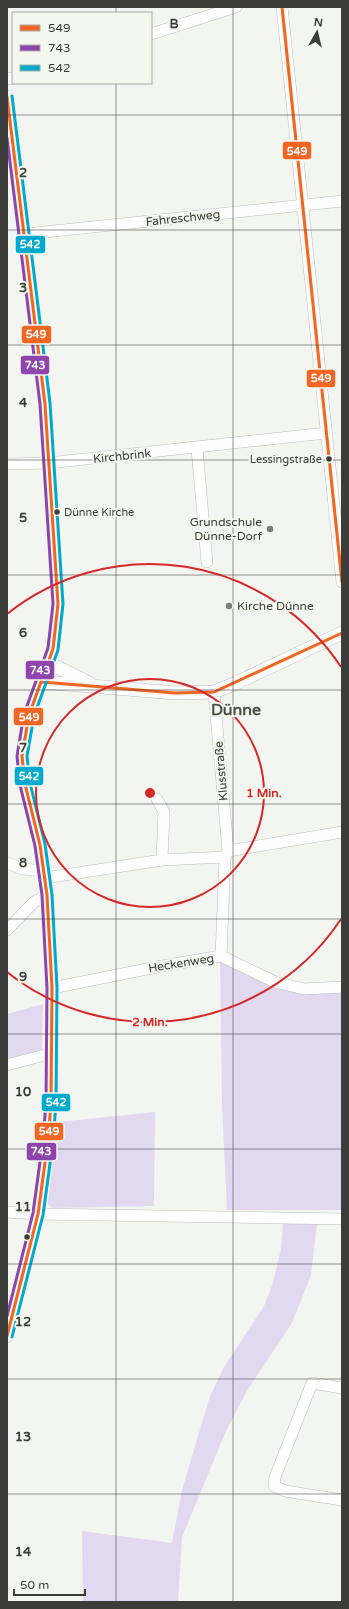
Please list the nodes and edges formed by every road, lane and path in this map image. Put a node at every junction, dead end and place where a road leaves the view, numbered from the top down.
1 (236, 7) edge
2 (282, 7) edge
3 (152, 34) edge
4 (7, 97) edge
5 (12, 169) edge
6 (342, 201) edge
7 (304, 204) junction
8 (25, 234) junction
9 (326, 433) junction
10 (197, 448) junction
11 (48, 463) junction
12 (7, 464) edge
13 (207, 562) dead end
14 (342, 582) edge
15 (342, 633) edge
16 (50, 663) junction
17 (42, 682) junction
18 (94, 686) junction
19 (214, 692) junction
20 (157, 799) dead end
21 (342, 832) edge
22 (226, 854) junction
23 (162, 860) junction
24 (7, 864) edge
25 (45, 875) junction
26 (47, 895) junction
27 (7, 930) edge
28 (221, 956) junction
29 (342, 987) edge
30 (52, 988) junction
31 (52, 1053) junction
32 (7, 1066) edge
33 (7, 1212) edge
34 (38, 1214) junction
35 (342, 1219) edge
36 (7, 1336) edge
37 (342, 1388) edge
38 (342, 1500) edge

1 - 3 street
2 - 7 street
4 - 5 street
5 - 8 street
6 - 7 street, Fahreschweg
7 - 8 street, Fahreschweg
7 - 9 street
8 - 11 street
9 - 10 street, Kirchbrink
9 - 14 street
10 - 11 street, Kirchbrink
10 - 13 street
11 - 12 street, Kirchbrink
11 - 16 street
15 - 19 street
16 - 17 street
16 - 18 street
17 - 18 street
17 - 25 street
18 - 19 street
19 - 22 street, Klusstraße
20 - 23 street
21 - 22 street
22 - 23 street
22 - 28 street, Heckenweg
23 - 25 street
24 - 25 street
25 - 26 street
26 - 27 street
26 - 30 street
28 - 29 street
28 - 30 street, Heckenweg
30 - 31 street
31 - 32 street
31 - 34 street
33 - 34 street
34 - 35 street
34 - 36 street
37 - 38 street

